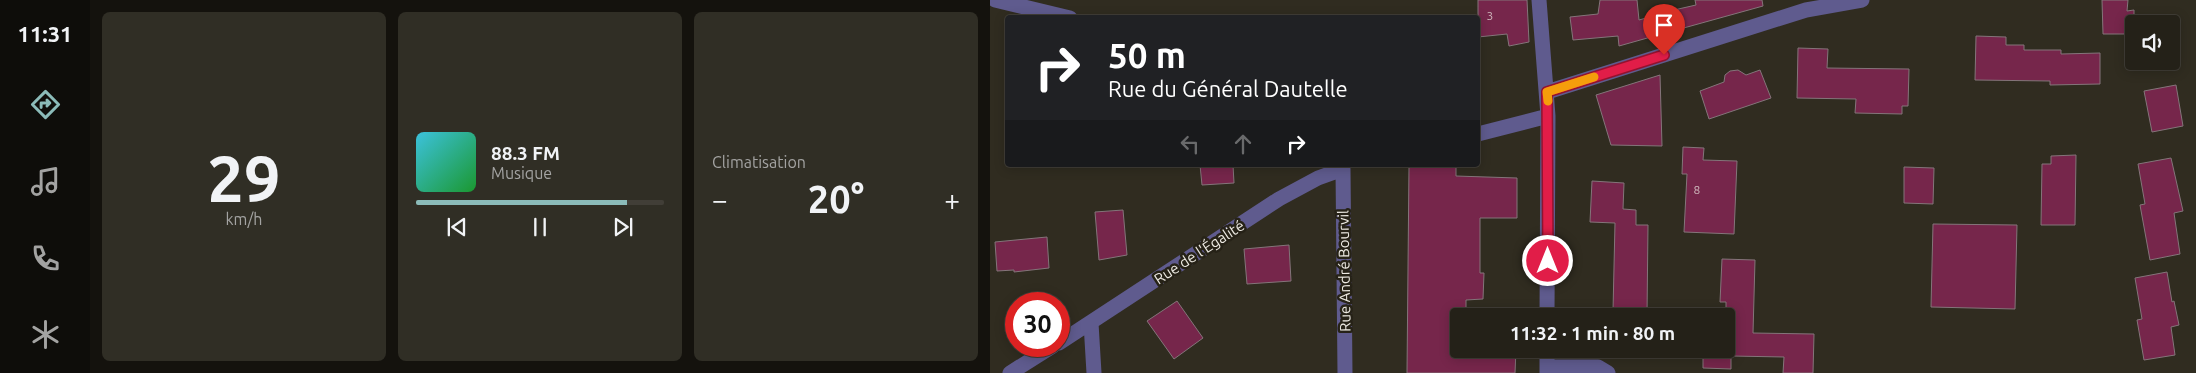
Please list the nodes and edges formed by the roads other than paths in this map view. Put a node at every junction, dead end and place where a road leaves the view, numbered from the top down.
1 (995, 0) edge
2 (1539, 0) edge
3 (1862, 0) edge
4 (1833, 2) edge
5 (1058, 15) edge
6 (1547, 92) junction
7 (1548, 116) junction
8 (1480, 133) edge
9 (1340, 167) edge
10 (1547, 308) edge
11 (1090, 323) junction
12 (1070, 336) edge
13 (1035, 357) edge
14 (1547, 370) edge
15 (1010, 373) edge
16 (1094, 373) edge
17 (1345, 373) edge
18 (1608, 373) edge

1 - 5 street
2 - 6 street
3 - 4 street
4 - 6 street
6 - 7 street
7 - 8 street
7 - 10 street
9 - 11 street, Rue de l'Égalité
9 - 17 street, Rue André Bourvil
11 - 12 street, Rue de l'Égalité
11 - 16 street
13 - 15 street
14 - 18 street

